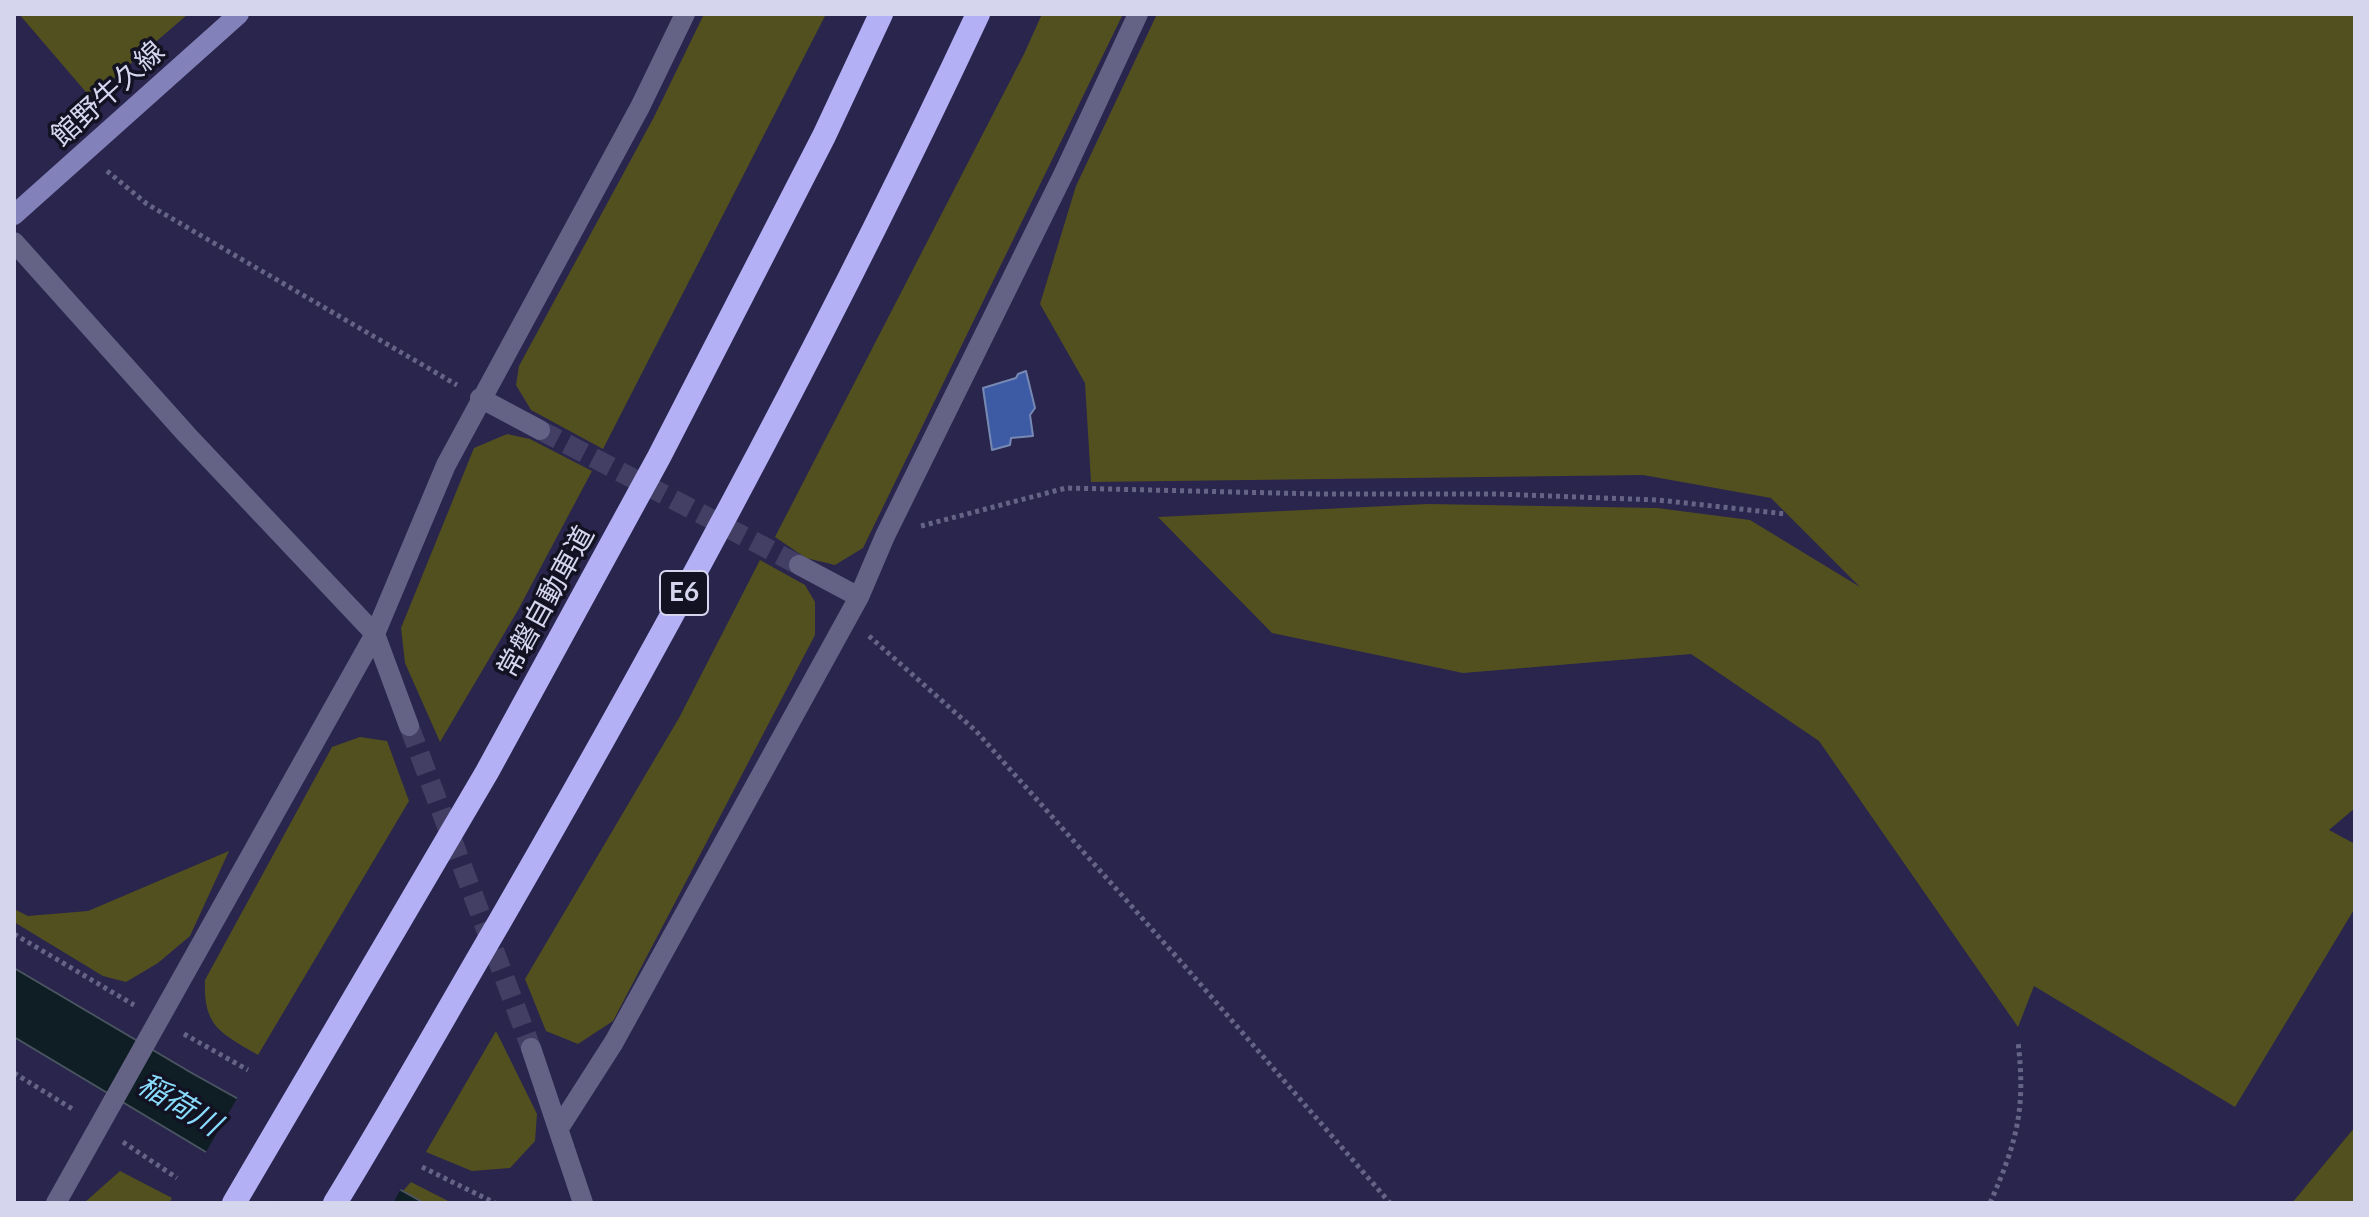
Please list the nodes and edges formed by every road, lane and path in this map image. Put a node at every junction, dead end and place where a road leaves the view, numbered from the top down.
1 (239, 14) edge
2 (685, 14) edge
3 (881, 14) edge
4 (978, 14) edge
5 (1138, 14) edge
6 (88, 150) junction
7 (14, 215) edge
8 (14, 242) edge
9 (480, 398) junction
10 (540, 430) tunnel mouth
11 (1786, 514) dead end
12 (885, 536) junction
13 (799, 565) tunnel mouth
14 (859, 597) junction
15 (848, 617) junction
16 (375, 634) junction
17 (409, 726) tunnel mouth
18 (14, 934) edge
19 (157, 1026) junction
20 (2018, 1042) dead end
21 (531, 1048) tunnel mouth
22 (248, 1070) dead end
23 (559, 1128) junction
24 (422, 1167) dead end
25 (237, 1199) edge
26 (56, 1203) edge
27 (335, 1203) edge
28 (495, 1203) edge
29 (583, 1203) edge
30 (1390, 1203) edge
31 (1990, 1203) edge

1 - 6 main road, 館野牛久線
2 - 9 street
3 - 25 highway, 常磐自動車道
4 - 27 highway, E6
5 - 12 street
6 - 7 main road, 館野牛久線
6 - 9 path
8 - 16 street
9 - 10 street
9 - 16 street
11 - 12 path
12 - 14 street
13 - 14 street
14 - 15 street
15 - 23 street
15 - 30 path
16 - 17 street
16 - 19 street
18 - 19 path
19 - 22 path
19 - 26 street
20 - 31 path
21 - 23 street
23 - 29 street
24 - 28 path

